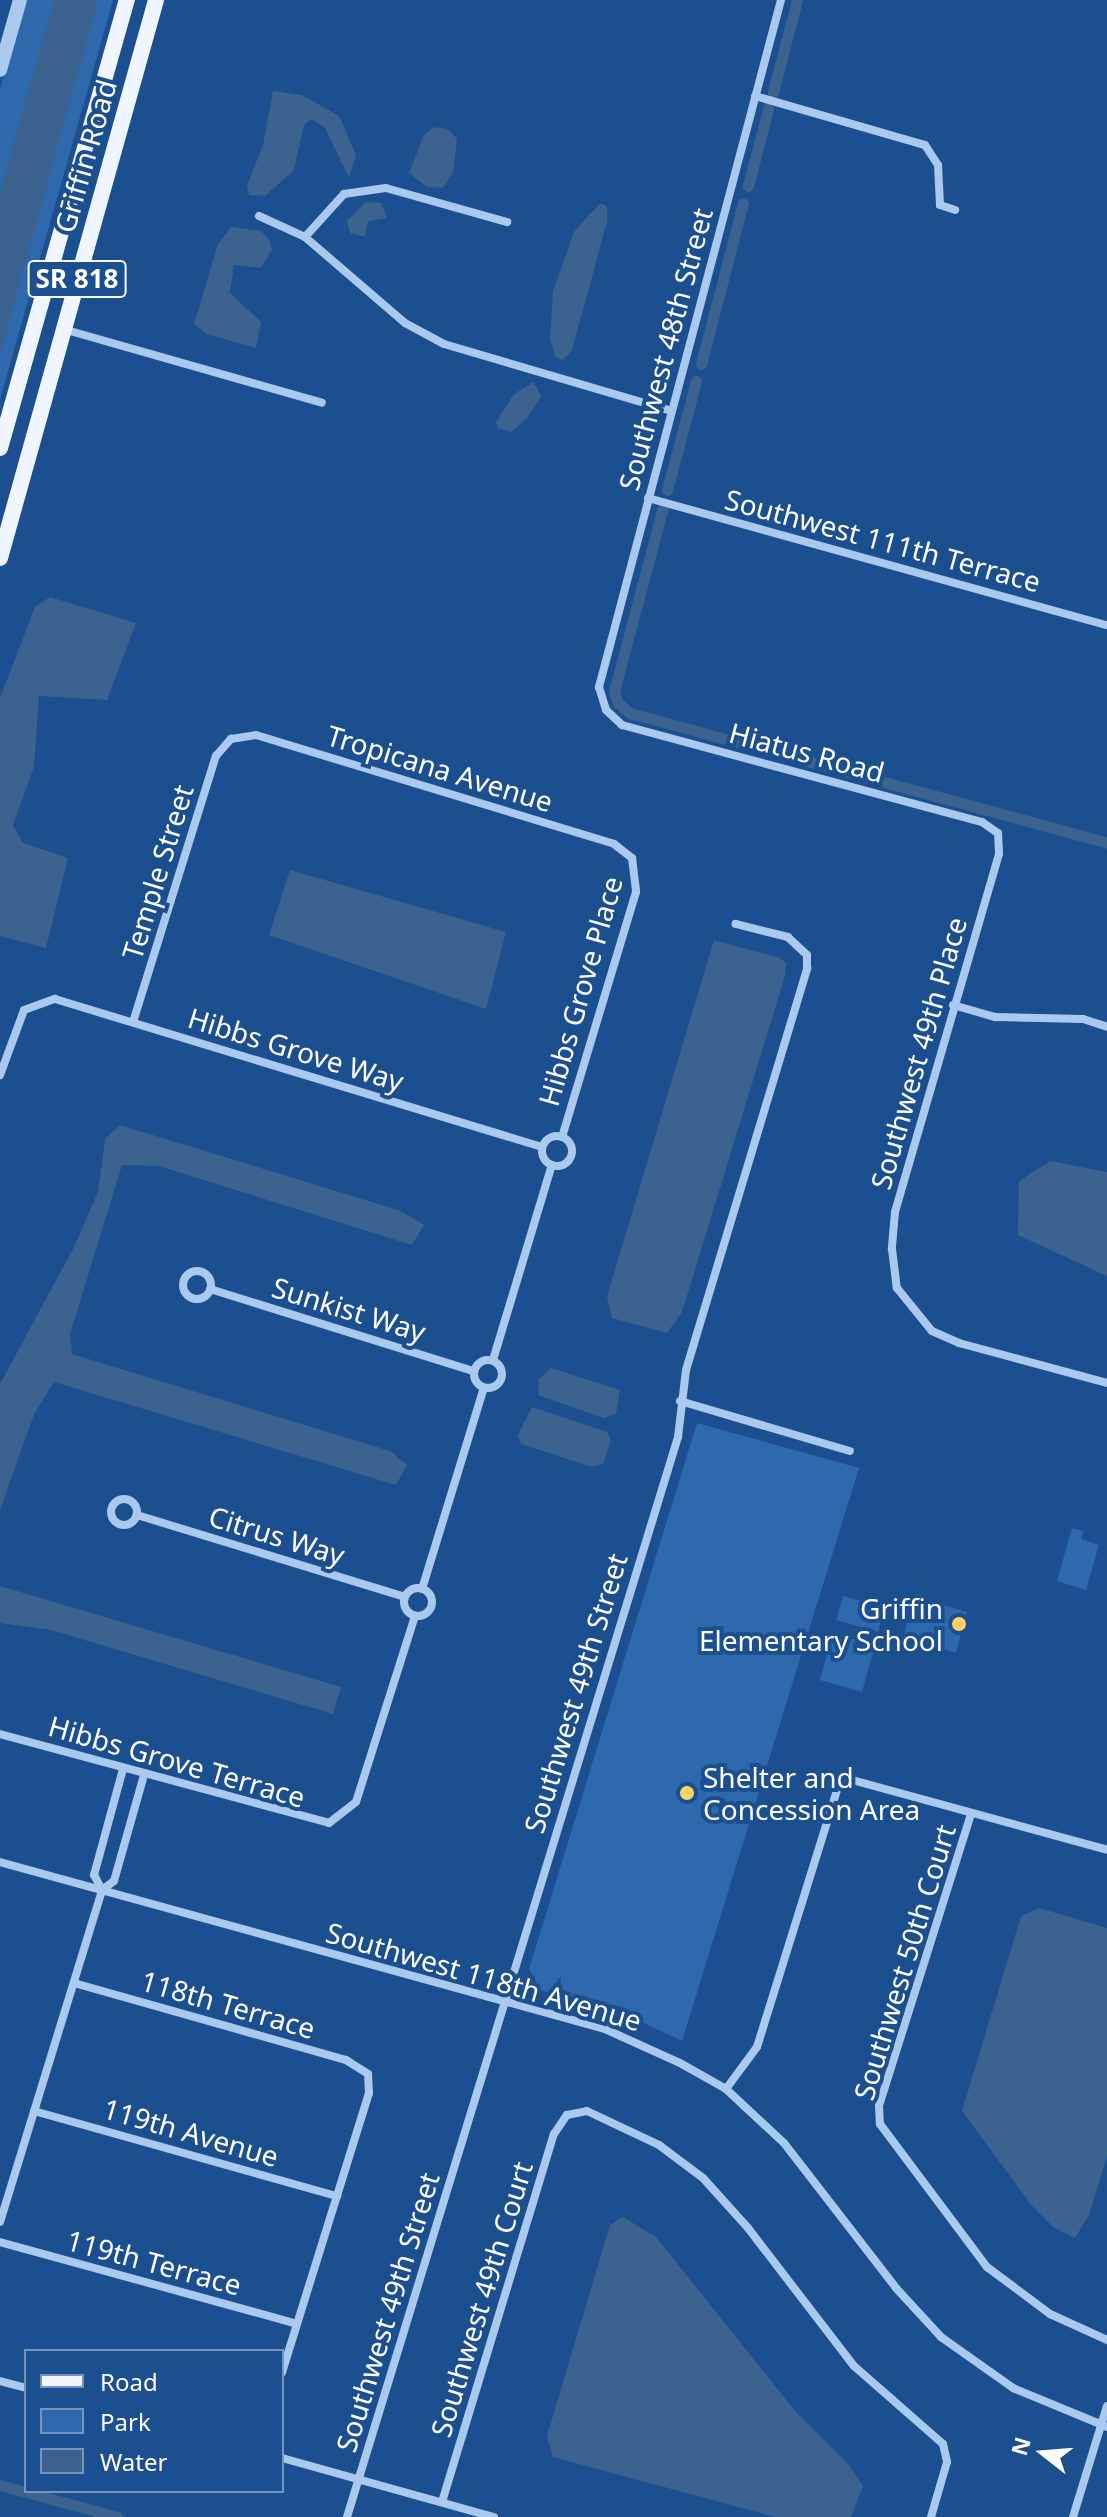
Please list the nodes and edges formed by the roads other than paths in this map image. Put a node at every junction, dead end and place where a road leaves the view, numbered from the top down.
1 (20, 0) edge
2 (127, 0) edge
3 (156, 0) edge
4 (781, 0) edge
5 (0, 70) edge
6 (755, 96) junction
7 (955, 210) dead end
8 (259, 216) dead end
9 (507, 222) dead end
10 (305, 237) junction
11 (63, 329) junction
12 (322, 403) dead end
13 (671, 411) junction
14 (0, 448) edge
15 (648, 498) junction
16 (4, 525) edge
17 (0, 558) edge
18 (1107, 625) edge
19 (606, 710) joint
20 (231, 739) joint
21 (998, 833) joint
22 (632, 858) joint
23 (736, 924) dead end
24 (953, 1005) junction
25 (133, 1022) junction
26 (1107, 1027) edge
27 (0, 1075) edge
28 (562, 1137) junction
29 (542, 1147) junction
30 (552, 1165) junction
31 (210, 1289) dead end
32 (493, 1360) junction
33 (474, 1371) junction
34 (1107, 1383) edge
35 (484, 1388) junction
36 (680, 1401) junction
37 (850, 1451) dead end
38 (137, 1515) dead end
39 (422, 1589) junction
40 (405, 1597) junction
41 (415, 1616) junction
42 (0, 1734) edge
43 (123, 1769) junction
44 (144, 1775) junction
45 (971, 1814) junction
46 (1107, 1850) edge
47 (0, 1862) edge
48 (102, 1890) junction
49 (74, 1983) junction
50 (505, 2002) junction
51 (726, 2089) junction
52 (34, 2111) junction
53 (337, 2196) junction
54 (0, 2222) edge
55 (0, 2242) edge
56 (297, 2324) junction
57 (1107, 2340) edge
58 (284, 2366) edge
59 (0, 2381) edge
60 (24, 2387) edge
61 (1107, 2406) edge
62 (1104, 2426) edge
63 (284, 2459) edge
64 (359, 2479) junction
65 (442, 2502) junction
66 (347, 2517) edge
67 (494, 2517) edge
68 (931, 2517) edge
69 (1073, 2517) edge

1 - 5 street
2 - 14 main road, Griffin Road / SR 818
3 - 11 main road, Griffin Road / SR 818
4 - 6 street, Southwest 48th Street
6 - 7 street
6 - 13 street, Southwest 48th Street
8 - 10 street
9 - 10 street
10 - 13 street
11 - 12 street
11 - 16 main road, Griffin Road / SR 818
13 - 15 street, Southwest 48th Street
15 - 18 street, Southwest 111th Terrace
15 - 19 street, Southwest 48th Street
16 - 17 main road, Griffin Road / SR 818
19 - 21 street, Hiatus Road
20 - 22 street, Tropicana Avenue
20 - 25 street, Temple Street
21 - 24 street, Southwest 49th Place
22 - 28 street, Hibbs Grove Place
23 - 36 street, Southwest 49th Street
24 - 26 street
24 - 34 street, Southwest 49th Place
25 - 27 street, Hibbs Grove Way
25 - 29 street, Hibbs Grove Way
28 - 29 street
28 - 30 street
29 - 30 street
30 - 32 street
31 - 33 street, Sunkist Way
32 - 33 street
32 - 35 street
33 - 35 street
35 - 39 street
36 - 37 street
36 - 50 street, Southwest 49th Street
38 - 40 street, Citrus Way
39 - 40 street
39 - 41 street
40 - 41 street
41 - 44 street, Hibbs Grove Terrace
42 - 43 street, Hibbs Grove Terrace
43 - 44 street, Hibbs Grove Terrace
43 - 48 street
44 - 48 street
45 - 46 street
45 - 51 street
45 - 57 street, Southwest 50th Court
47 - 48 street, Southwest 118th Avenue
48 - 49 street
48 - 50 street, Southwest 118th Avenue
49 - 52 street
49 - 53 street, 118th Terrace
50 - 51 street, Southwest 118th Avenue
50 - 64 street, Southwest 49th Street
51 - 62 street, Southwest 118th Avenue
52 - 53 street, 119th Avenue
52 - 54 street
53 - 56 street
55 - 56 street, 119th Terrace
56 - 58 street
59 - 60 street
61 - 62 street
62 - 69 street
63 - 64 street
64 - 65 street
64 - 66 street, Southwest 49th Street
65 - 67 street
65 - 68 street, Southwest 49th Court

